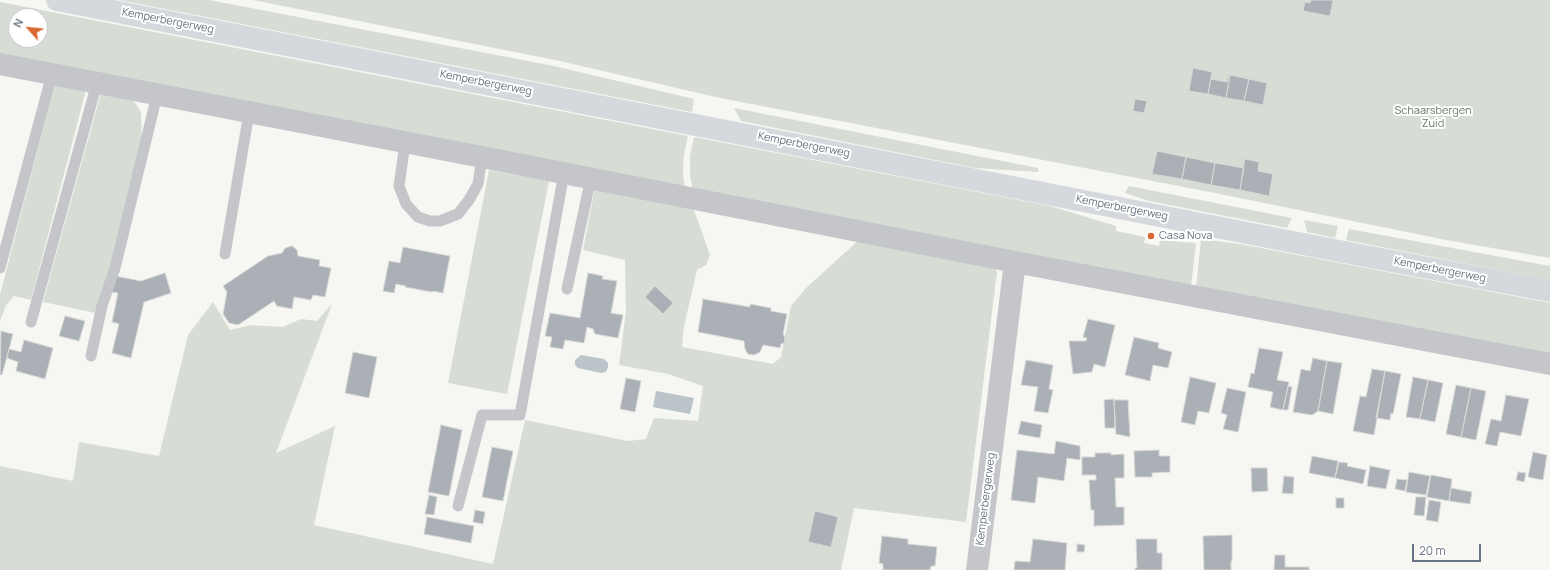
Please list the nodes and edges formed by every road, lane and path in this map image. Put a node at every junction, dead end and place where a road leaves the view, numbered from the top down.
1 (57, 0) edge
2 (0, 64) edge
3 (52, 74) junction
4 (97, 83) junction
5 (157, 95) junction
6 (249, 113) junction
7 (405, 143) junction
8 (482, 157) junction
9 (564, 173) junction
10 (591, 178) junction
11 (225, 254) dead end
12 (1015, 262) junction
13 (0, 268) edge
14 (567, 289) dead end
15 (1550, 291) edge
16 (32, 322) dead end
17 (91, 356) dead end
18 (1550, 364) edge
19 (458, 506) dead end
20 (977, 570) edge

1 - 15 main road, Kemperbergerweg
2 - 3 street
3 - 4 street
3 - 13 lane
4 - 5 street
4 - 16 lane
5 - 6 street
5 - 17 lane
6 - 7 street
6 - 11 lane
7 - 8 street
7 - 8 lane
8 - 9 street
9 - 10 street
9 - 19 lane
10 - 12 street
10 - 14 lane
12 - 18 street
12 - 20 street, Kemperbergerweg

